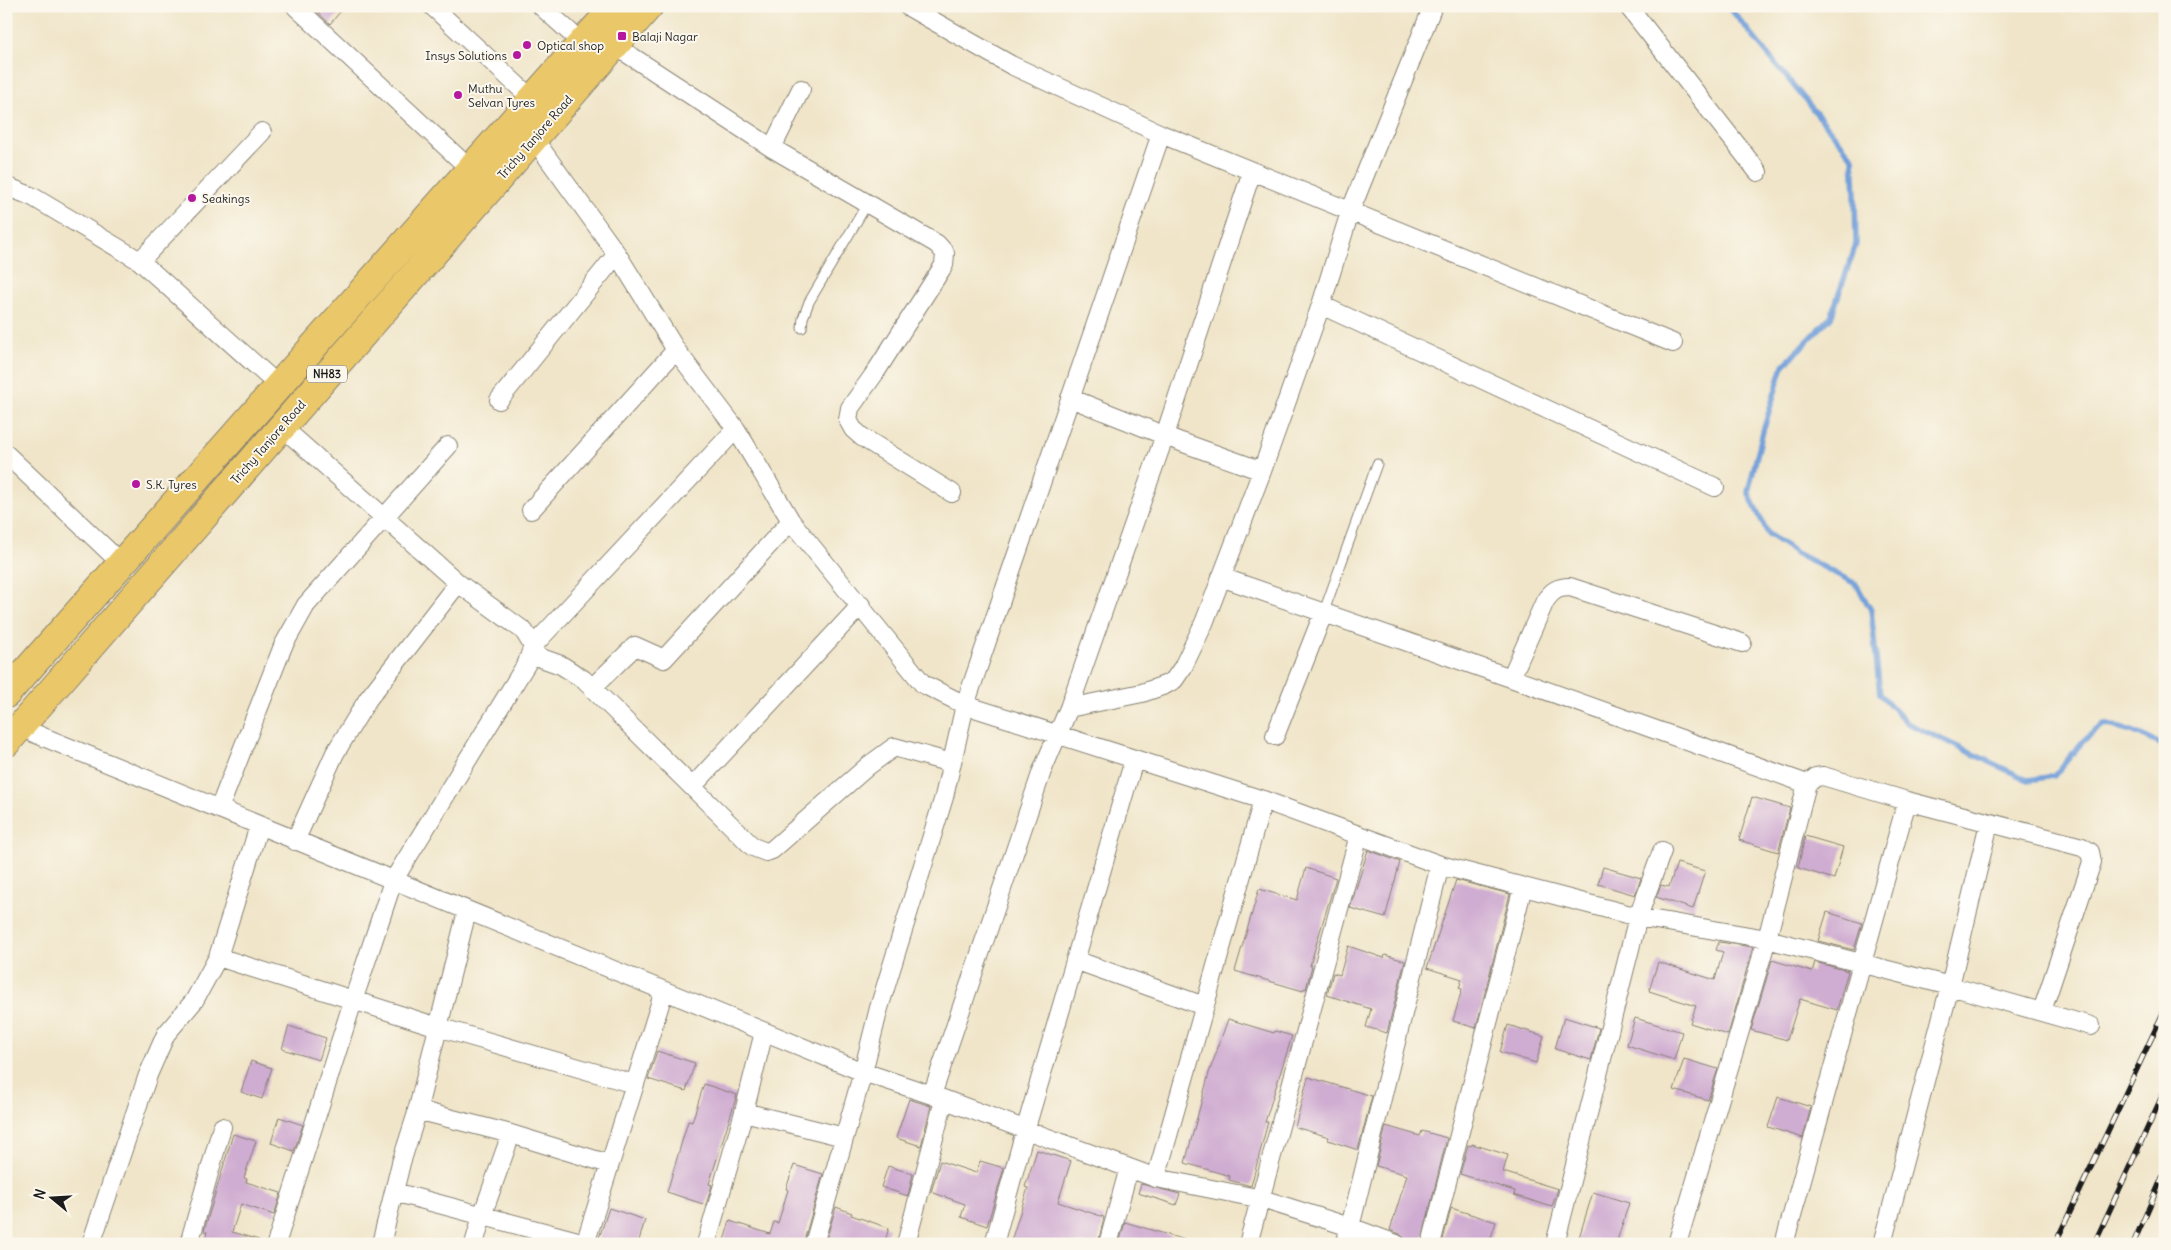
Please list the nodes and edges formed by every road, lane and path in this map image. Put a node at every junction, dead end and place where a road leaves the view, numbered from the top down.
1 (432, 6) edge
2 (541, 6) edge
3 (616, 6) edge
4 (649, 6) edge
5 (907, 6) edge
6 (1433, 6) edge
7 (1628, 6) edge
8 (296, 7) edge
9 (582, 43) junction
10 (614, 44) junction
11 (801, 89) dead end
12 (532, 99) junction
13 (262, 132) dead end
14 (1161, 134) junction
15 (534, 139) junction
16 (772, 148) junction
17 (470, 169) junction
18 (1252, 171) junction
19 (1758, 172) dead end
20 (6, 186) edge
21 (867, 204) junction
22 (1350, 212) junction
23 (617, 254) junction
24 (140, 261) junction
25 (1321, 305) junction
26 (802, 328) dead end
27 (1673, 343) dead end
28 (676, 350) junction
29 (279, 386) junction
30 (1070, 398) junction
31 (499, 400) dead end
32 (281, 426) junction
33 (736, 429) junction
34 (1165, 435) junction
35 (448, 446) dead end
36 (6, 454) edge
37 (1377, 464) dead end
38 (1262, 471) junction
39 (1715, 487) dead end
40 (952, 493) dead end
41 (531, 510) dead end
42 (384, 517) junction
43 (792, 521) junction
44 (121, 563) junction
45 (1221, 578) junction
46 (458, 582) junction
47 (861, 605) junction
48 (1323, 614) junction
49 (1742, 643) dead end
50 (532, 650) junction
51 (1511, 678) junction
52 (588, 683) junction
53 (6, 694) edge
54 (965, 705) junction
55 (1070, 708) junction
56 (13, 735) edge
57 (1058, 735) junction
58 (1276, 736) dead end
59 (1134, 760) junction
60 (950, 767) junction
61 (1807, 784) junction
62 (693, 786) junction
63 (1264, 800) junction
64 (1907, 801) junction
65 (219, 809) junction
66 (1989, 823) junction
67 (259, 826) junction
68 (1359, 835) junction
69 (295, 841) junction
70 (1662, 850) dead end
71 (1440, 865) junction
72 (393, 881) junction
73 (1523, 887) junction
74 (467, 910) junction
75 (1638, 917) junction
76 (1768, 939) junction
77 (218, 957) junction
78 (1075, 960) junction
79 (1863, 963) junction
80 (1950, 986) junction
81 (664, 991) junction
82 (353, 1001) junction
83 (1204, 1006) junction
84 (2042, 1012) junction
85 (750, 1026) junction
86 (2091, 1026) dead end
87 (438, 1027) junction
88 (863, 1072) junction
89 (634, 1084) junction
90 (938, 1098) junction
91 (417, 1110) junction
92 (744, 1112) junction
93 (222, 1127) dead end
94 (1025, 1131) junction
95 (510, 1134) junction
96 (844, 1136) junction
97 (609, 1164) junction
98 (1129, 1168) junction
99 (1156, 1178) junction
100 (394, 1192) junction
101 (1262, 1199) junction
102 (482, 1216) junction
103 (1350, 1227) junction
104 (91, 1244) edge
105 (189, 1244) edge
106 (276, 1244) edge
107 (381, 1244) edge
108 (474, 1244) edge
109 (585, 1244) edge
110 (706, 1244) edge
111 (814, 1244) edge
112 (906, 1244) edge
113 (994, 1244) edge
114 (1108, 1244) edge
115 (1248, 1244) edge
116 (1345, 1244) edge
117 (1396, 1244) edge
118 (1431, 1244) edge
119 (1555, 1244) edge
120 (1677, 1244) edge
121 (1784, 1244) edge
122 (1882, 1244) edge

1 - 12 street
2 - 9 street
3 - 9 highway, NH83
4 - 10 highway, Trichy Tanjore Road / NH83
5 - 14 street
6 - 22 street
7 - 19 street
8 - 17 street
9 - 12 highway, NH83
10 - 15 highway, Trichy Tanjore Road / NH83
10 - 16 street
11 - 16 street
12 - 17 highway, NH83
13 - 24 street
14 - 18 street
14 - 30 street
15 - 23 street
15 - 32 highway, Trichy Tanjore Road / NH83
16 - 21 street
17 - 29 highway, NH83
18 - 22 street
18 - 34 street
20 - 24 street
21 - 26 lane
21 - 40 street
22 - 25 street
22 - 27 street
23 - 28 street
23 - 31 street
24 - 29 street
25 - 38 street
25 - 39 street
28 - 33 street
28 - 41 street
29 - 44 highway, NH83
30 - 34 street
30 - 54 street
32 - 42 street
32 - 56 highway, Trichy Tanjore Road / NH83
33 - 43 street
33 - 50 street
34 - 38 street
34 - 55 street
35 - 42 street
36 - 44 street
37 - 48 lane
38 - 45 street
42 - 46 street
42 - 65 street
43 - 47 street
43 - 52 street
44 - 53 highway, NH83
45 - 48 street
45 - 55 street
46 - 50 street
46 - 69 street
47 - 54 street
47 - 62 street
48 - 51 street
48 - 58 street
49 - 51 street
50 - 52 street
50 - 72 street
51 - 61 street
52 - 62 street
54 - 57 street
54 - 60 street
55 - 57 street
56 - 65 street
57 - 59 street
57 - 90 street
59 - 63 street
59 - 78 street
60 - 62 street
60 - 88 street
61 - 64 street
61 - 76 street
63 - 68 street
63 - 83 street
64 - 66 street
64 - 79 street
65 - 67 street
66 - 80 street
66 - 84 street
67 - 69 street
67 - 77 street
68 - 71 street
68 - 101 street
69 - 72 street
70 - 75 street
71 - 73 street
71 - 103 street
72 - 74 street
72 - 82 street
73 - 75 street
73 - 118 street
74 - 81 street
74 - 87 street
75 - 76 street
75 - 119 street
76 - 79 street
76 - 120 street
77 - 82 street
77 - 104 street
78 - 83 street
78 - 94 street
79 - 80 street
79 - 121 street
80 - 84 street
80 - 122 street
81 - 85 street
81 - 89 street
82 - 87 street
82 - 106 street
83 - 99 street
84 - 86 street
85 - 88 street
85 - 92 street
87 - 89 street
87 - 91 street
88 - 90 street
88 - 96 street
89 - 97 street
90 - 94 street
90 - 112 street
91 - 95 street
91 - 100 street
92 - 96 street
92 - 110 street
93 - 105 street
94 - 98 street
94 - 113 street
95 - 97 street
95 - 102 street
96 - 111 street
97 - 109 street
98 - 99 street
98 - 114 street
99 - 101 street
100 - 102 street
100 - 107 street
101 - 103 street
101 - 115 street
102 - 108 street
102 - 109 street
103 - 116 street
103 - 117 street

